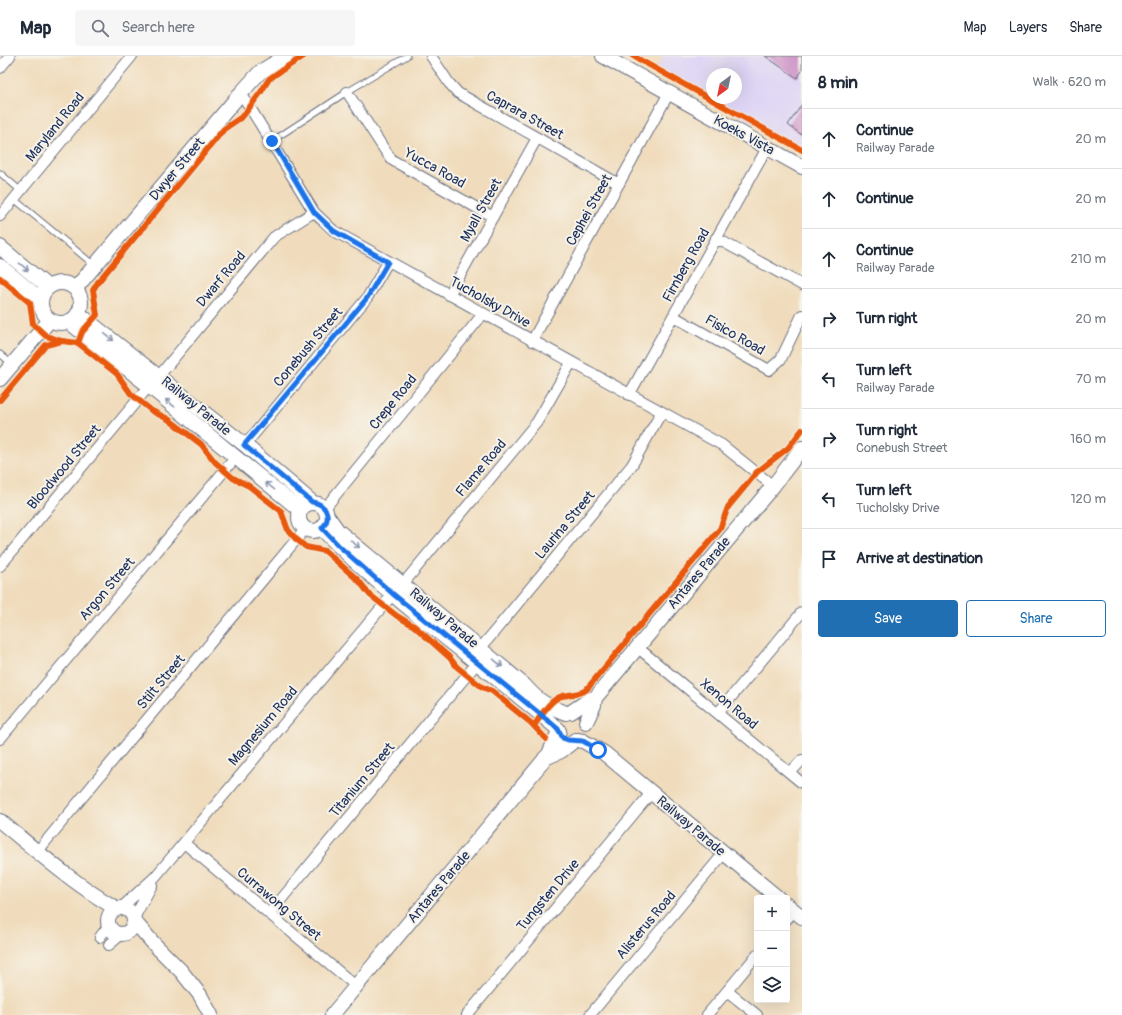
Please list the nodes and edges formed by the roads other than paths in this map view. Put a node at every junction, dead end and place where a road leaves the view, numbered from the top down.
1 (10, 56) edge
2 (132, 56) edge
3 (286, 56) edge
4 (407, 56) edge
5 (431, 56) edge
6 (602, 56) edge
7 (0, 68) edge
8 (241, 92) junction
9 (347, 92) junction
10 (669, 93) junction
11 (537, 138) junction
12 (272, 141) junction
13 (766, 148) junction
14 (802, 167) edge
15 (0, 173) edge
16 (619, 184) junction
17 (21, 191) junction
18 (14, 199) junction
19 (314, 212) junction
20 (0, 216) edge
21 (493, 217) junction
22 (716, 238) junction
23 (0, 247) edge
24 (388, 262) junction
25 (0, 266) edge
26 (95, 266) junction
27 (802, 284) edge
28 (75, 289) junction
29 (45, 294) junction
30 (449, 295) junction
31 (483, 314) junction
32 (802, 315) edge
33 (673, 316) junction
34 (73, 317) junction
35 (50, 320) junction
36 (532, 341) junction
37 (0, 354) edge
38 (571, 363) junction
39 (12, 364) junction
40 (0, 379) edge
41 (154, 381) junction
42 (629, 395) junction
43 (661, 413) junction
44 (244, 445) junction
45 (802, 448) edge
46 (235, 458) junction
47 (772, 486) junction
48 (300, 510) junction
49 (322, 514) junction
50 (305, 529) junction
51 (0, 566) edge
52 (403, 584) junction
53 (393, 594) junction
54 (802, 612) edge
55 (637, 647) junction
56 (480, 649) junction
57 (477, 663) junction
58 (595, 698) junction
59 (569, 712) junction
60 (718, 714) junction
61 (587, 724) junction
62 (558, 730) junction
63 (0, 738) edge
64 (576, 740) junction
65 (604, 753) junction
66 (546, 758) junction
67 (802, 760) edge
68 (790, 774) junction
69 (802, 783) edge
70 (651, 793) junction
71 (0, 821) edge
72 (184, 843) junction
73 (37, 852) junction
74 (724, 853) junction
75 (155, 878) junction
76 (71, 879) junction
77 (774, 895) edge
78 (119, 908) junction
79 (269, 914) junction
80 (109, 923) junction
81 (129, 926) junction
82 (100, 937) dead end
83 (109, 945) dead end
84 (754, 959) edge
85 (356, 986) junction
86 (727, 991) junction
87 (211, 1015) edge
88 (333, 1015) edge
89 (467, 1015) edge
90 (590, 1015) edge
91 (707, 1015) edge
92 (757, 1015) edge

1 - 7 street
2 - 17 street, Maryland Road
3 - 8 street, Dwyer Street
4 - 9 lane
5 - 11 street, Caprara Street
6 - 10 street, Koeks Vista
8 - 12 street, Tucholsky Drive
8 - 26 street, Dwyer Street
9 - 12 lane
9 - 21 street, Yucca Road
10 - 13 street, Koeks Vista
10 - 16 street, Cephei Street
11 - 16 street, Caprara Street
11 - 21 street, Myall Street
12 - 19 street, Tucholsky Drive
13 - 14 street, Koeks Vista
13 - 22 street, Firnberg Road
15 - 17 lane
16 - 36 street, Cephei Street
17 - 18 street, Maryland Road
18 - 20 street, Maryland Road
18 - 26 lane
19 - 24 street, Tucholsky Drive
19 - 41 street, Dwarf Road
21 - 30 street, Myall Street
22 - 27 street
22 - 33 street, Firnberg Road
23 -> 29 street
24 - 30 street, Tucholsky Drive
24 - 44 street, Conebush Street
25 - 29 street
26 - 28 street, Dwyer Street
28 - 29 street
28 - 34 street
29 - 35 street
30 - 31 street, Tucholsky Drive
31 - 36 street, Tucholsky Drive
31 - 49 street, Crepe Road
32 - 33 street, Fisico Road
33 - 42 street, Firnberg Road
34 - 35 street
34 - 41 street, Railway Parade
35 - 39 street
36 - 38 street, Tucholsky Drive
37 - 39 lane
38 - 42 street, Tucholsky Drive
38 - 52 street, Flame Road
39 - 40 street
41 - 44 street, Railway Parade
46 -> 41 street, Railway Parade
41 - 51 street, Bloodwood Street
42 - 43 street, Tucholsky Drive
43 - 47 street, Tucholsky Drive
43 - 56 street, Laurina Street
44 - 49 street, Railway Parade
45 - 47 street, Antares Parade
48 -> 46 street, Railway Parade
46 - 63 street, Argon Street
47 - 55 street, Antares Parade
48 - 49 street
48 - 50 street
49 - 50 street
49 -> 52 street, Railway Parade
49 - 53 street, Railway Parade
50 - 73 street, Stilt Street
52 - 56 street, Railway Parade
53 - 57 street, Railway Parade
53 - 72 street, Magnesium Road
54 - 60 street
55 - 58 street, Antares Parade
55 - 60 street, Xenon Road
56 -> 59 street, Railway Parade
57 - 62 street, Railway Parade
57 - 79 street, Titanium Street
58 - 59 street, Antares Parade
58 - 61 street, Antares Parade
59 - 61 street
59 - 62 street
60 - 68 street, Xenon Road
61 - 64 street
61 - 65 street, Railway Parade
62 - 64 street
62 - 66 street, Antares Parade
64 - 65 street, Railway Parade
64 - 66 street, Antares Parade
65 - 70 street, Railway Parade
66 - 85 street, Antares Parade
67 - 68 street
68 - 69 street, Xenon Road
70 - 74 street, Railway Parade
70 - 89 street, Tungsten Drive
71 - 73 street
72 - 75 street, Magnesium Road
72 - 79 street, Currawong Street
73 - 76 street
74 - 77 street, Railway Parade
74 - 90 street, Alisterus Road
75 - 78 street, Magnesium Road
75 - 81 street, Magnesium Road
76 - 78 street
76 - 80 street
78 - 80 street
78 - 81 street
79 - 85 street, Currawong Street
80 - 81 street
80 - 82 street
81 - 83 street
81 - 87 street
84 - 86 street
85 - 88 street, Antares Parade
86 - 91 street
86 - 92 street

